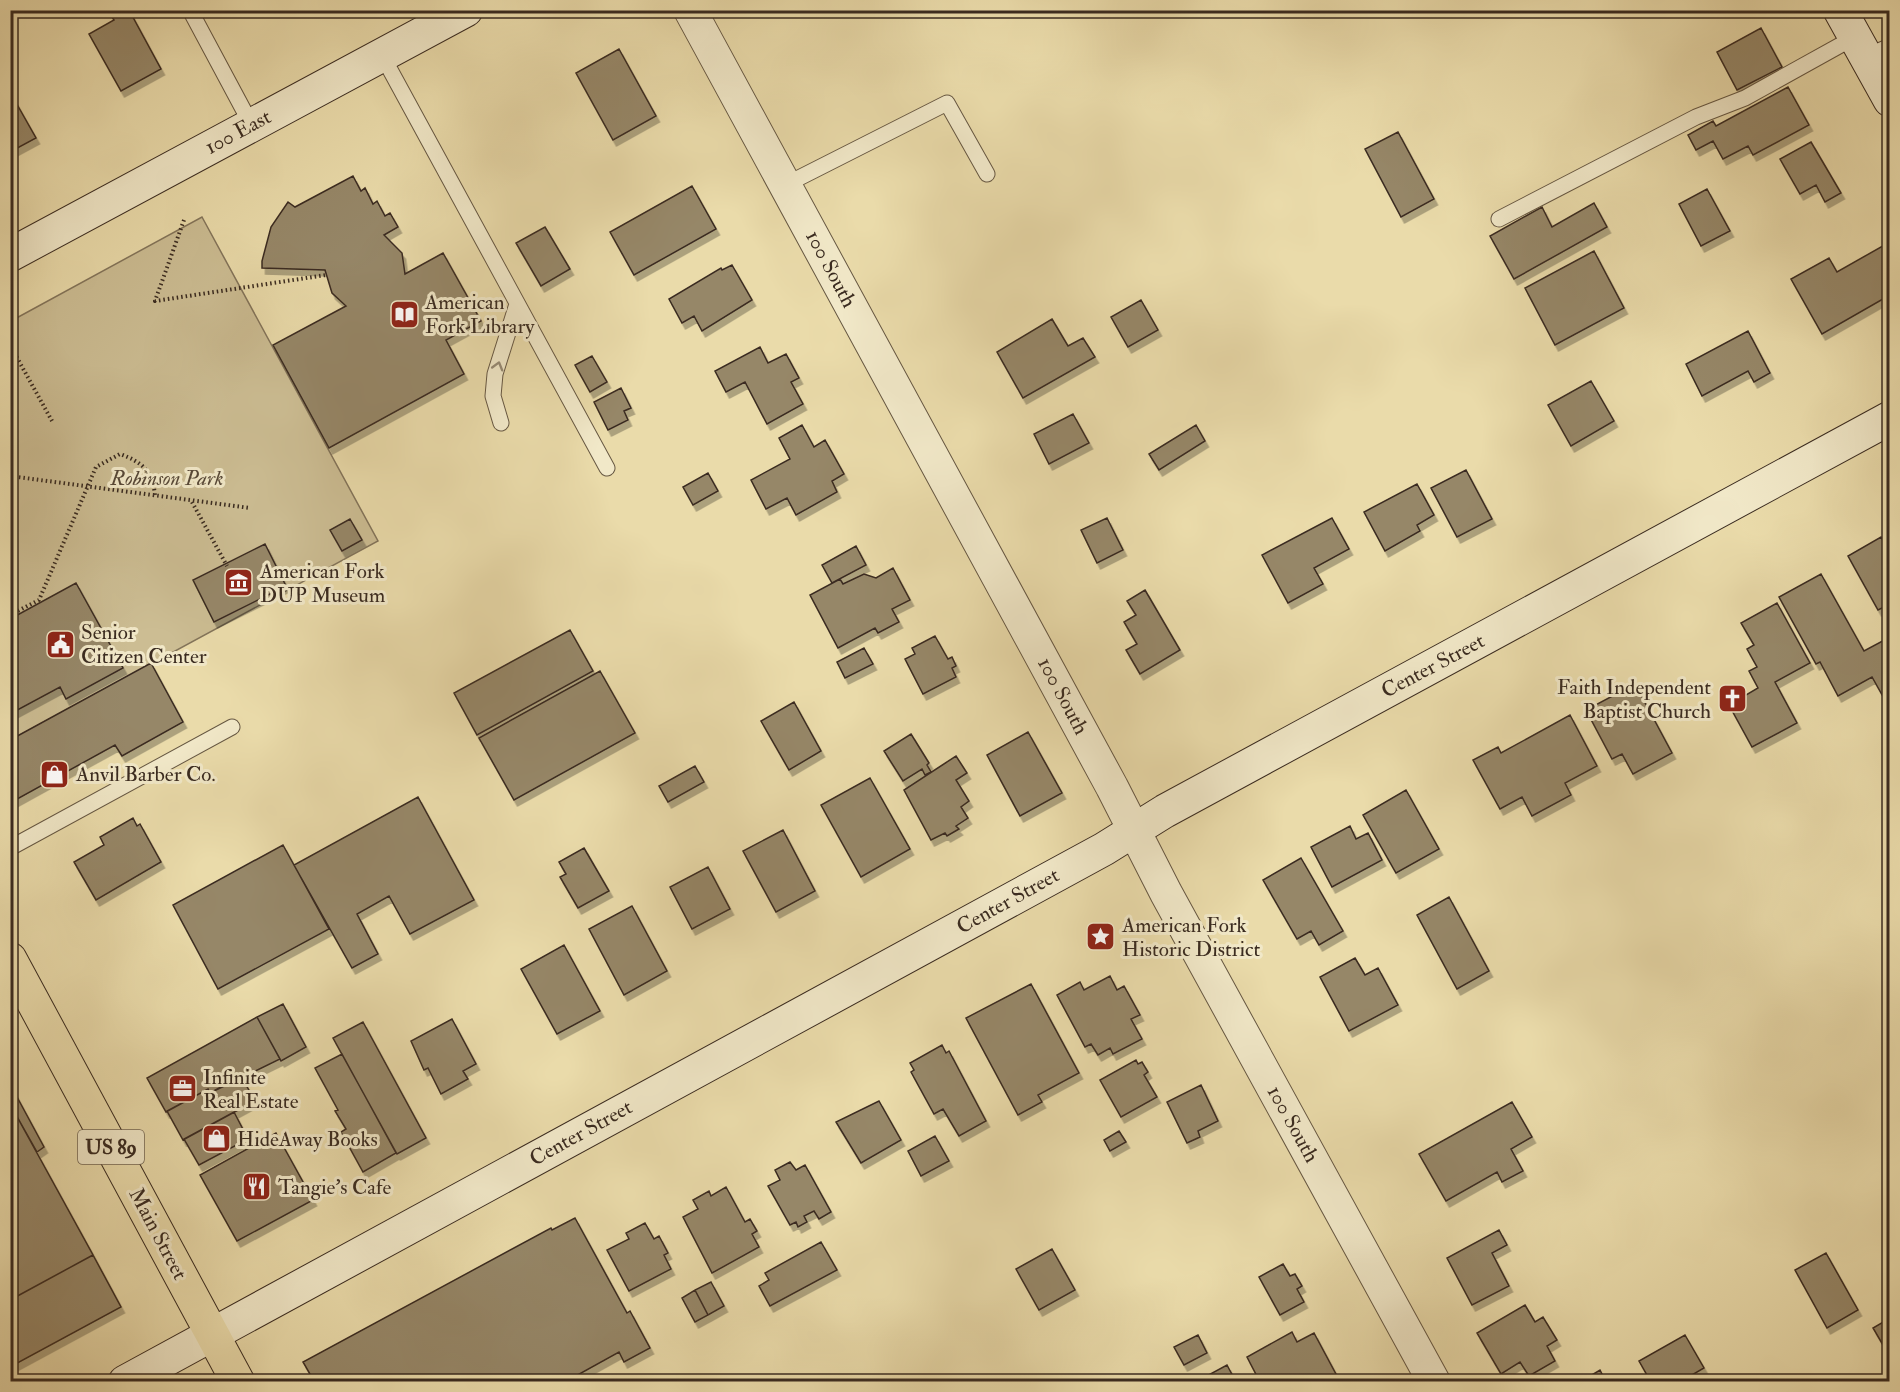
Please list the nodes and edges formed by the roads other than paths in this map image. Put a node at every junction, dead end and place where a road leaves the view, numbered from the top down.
1 (190, 10) edge
2 (466, 10) edge
3 (690, 10) edge
4 (1862, 38) edge
5 (382, 55) junction
6 (1890, 100) edge
7 (251, 124) junction
8 (987, 174) dead end
9 (785, 185) junction
10 (1499, 219) dead end
11 (10, 255) edge
12 (517, 304) junction
13 (1890, 418) edge
14 (501, 423) dead end
15 (607, 468) dead end
16 (232, 727) dead end
17 (1134, 830) junction
18 (10, 848) edge
19 (10, 959) edge
20 (212, 1334) junction
21 (125, 1382) edge
22 (238, 1382) edge
23 (1434, 1382) edge

1 - 7 lane
2 - 5 street, 100 East
3 - 9 street, 100 South
4 - 6 street
4 - 10 lane
5 - 7 street, 100 East
5 - 12 lane
7 - 11 street, 100 East
8 - 9 lane
9 - 17 street, 100 South
14 -> 12 lane
12 - 15 lane
13 - 17 street, Center Street
16 - 18 lane
17 - 20 street, Center Street
17 - 23 street, 100 South
19 - 20 main road, Main Street / US 89
20 - 21 street, Center Street
20 - 22 main road, Main Street / US 89

